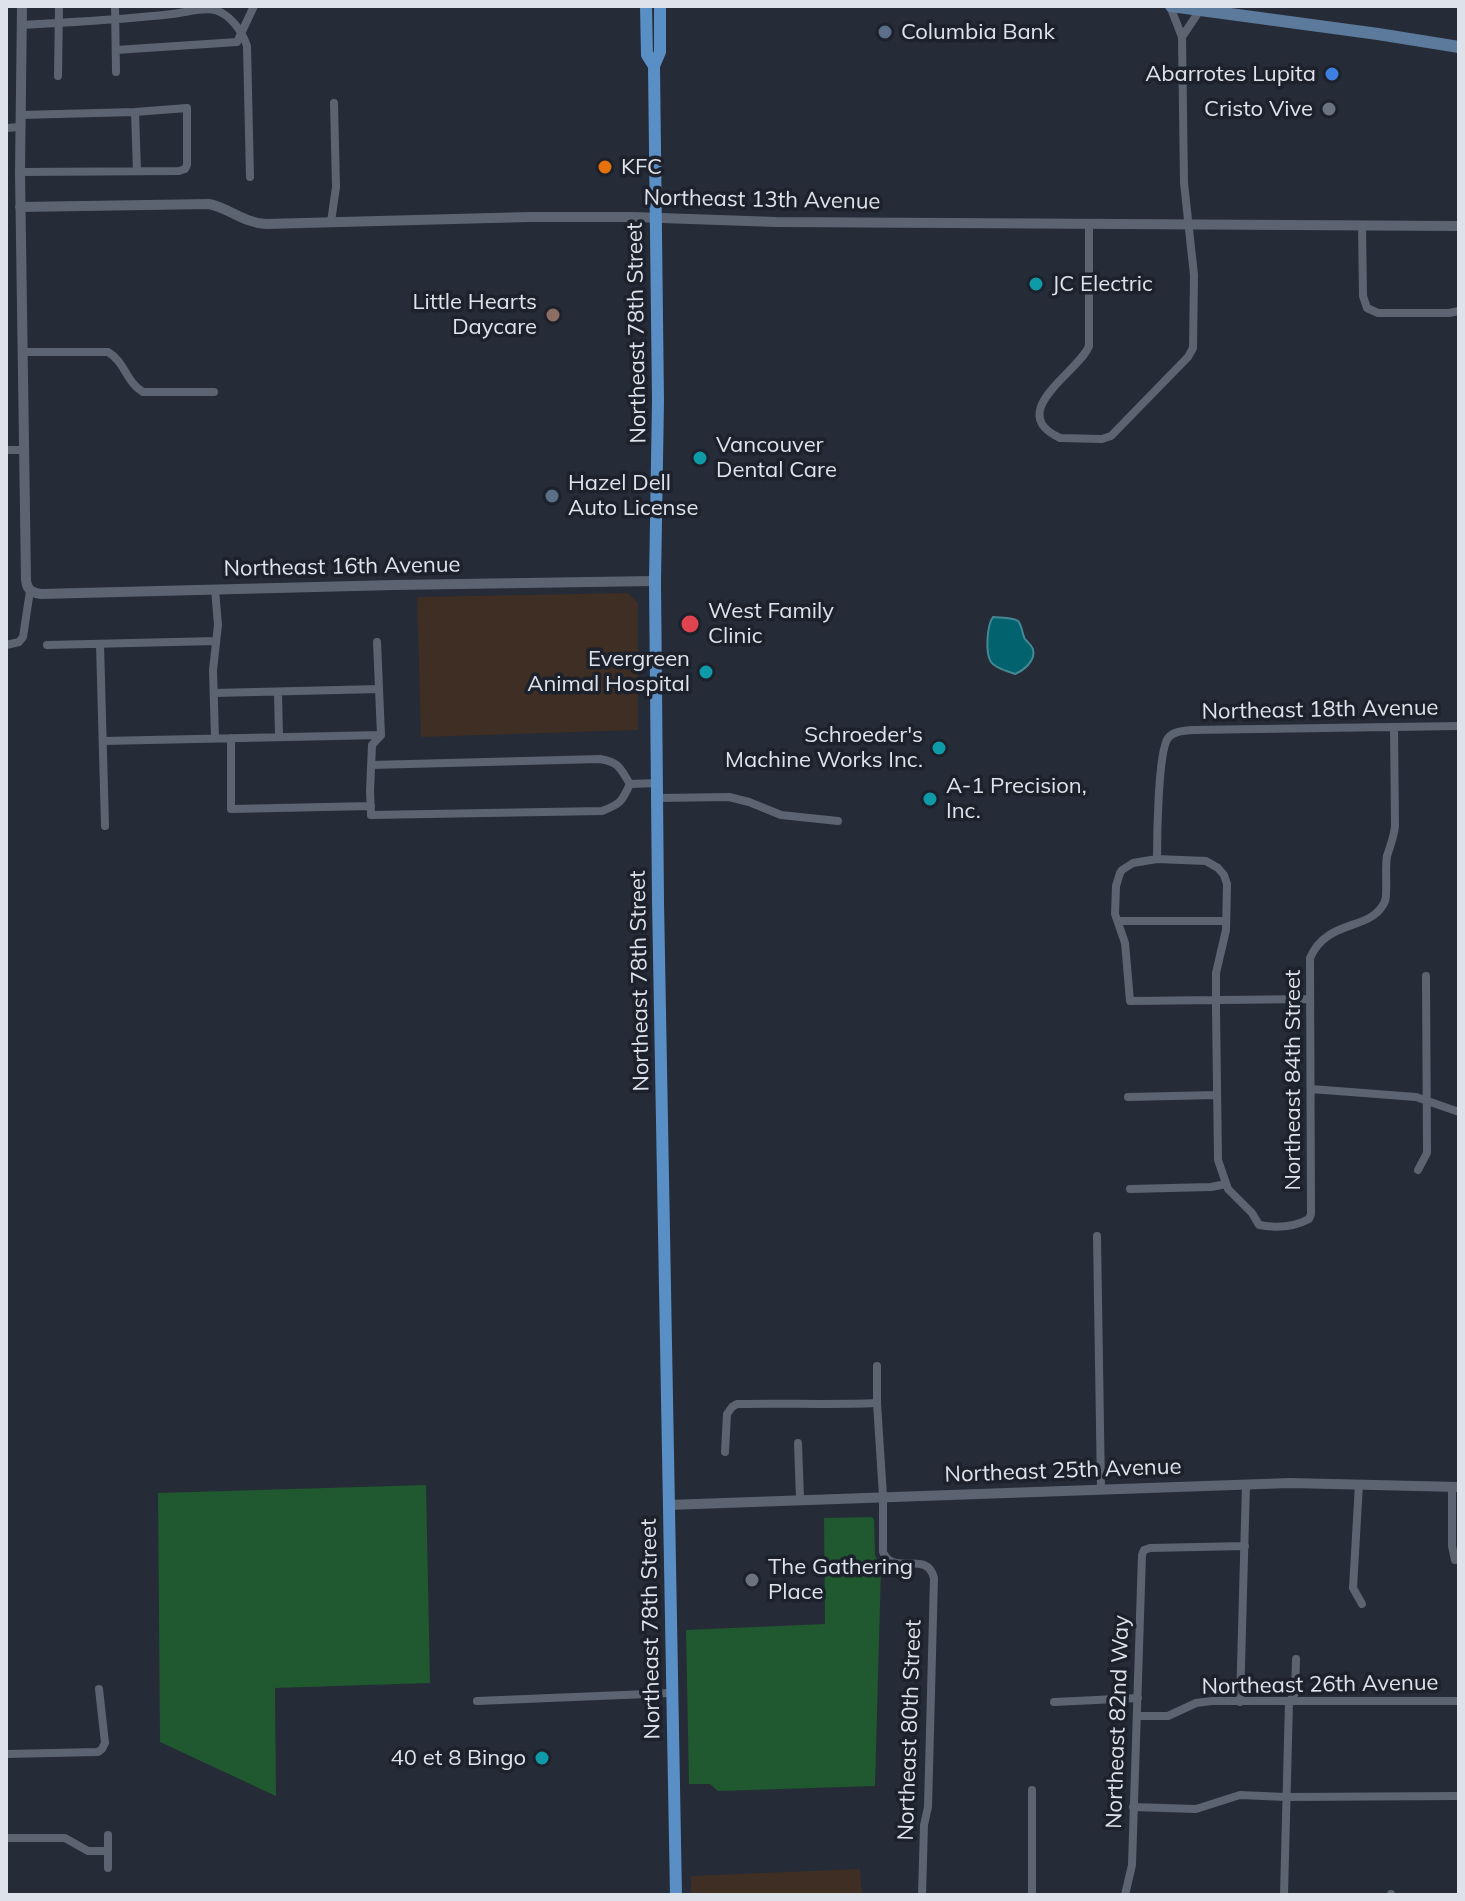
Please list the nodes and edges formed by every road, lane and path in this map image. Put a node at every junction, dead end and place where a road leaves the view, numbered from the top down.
1 (22, 6) edge
2 (59, 6) edge
3 (115, 6) edge
4 (254, 6) edge
5 (646, 6) edge
6 (660, 6) edge
7 (1171, 6) edge
8 (1200, 10) junction
9 (115, 19) junction
10 (59, 23) junction
11 (21, 25) junction
12 (241, 32) junction
13 (1182, 37) junction
14 (1459, 47) edge
15 (116, 50) junction
16 (654, 66) junction
17 (116, 72) dead end
18 (58, 76) dead end
19 (334, 103) dead end
20 (135, 112) junction
21 (20, 115) junction
22 (20, 127) junction
23 (6, 128) edge
24 (137, 171) junction
25 (20, 172) junction
26 (250, 177) dead end
27 (20, 207) junction
28 (656, 218) junction
29 (331, 222) junction
30 (1089, 224) junction
31 (1189, 225) junction
32 (1362, 225) junction
33 (1459, 226) edge
34 (1459, 311) edge
35 (22, 352) junction
36 (214, 392) dead end
37 (6, 450) edge
38 (24, 450) junction
39 (655, 581) junction
40 (215, 589) junction
41 (30, 591) junction
42 (216, 641) junction
43 (377, 642) dead end
44 (100, 644) junction
45 (6, 645) edge
46 (47, 645) dead end
47 (379, 689) junction
48 (278, 692) junction
49 (214, 693) junction
50 (1459, 726) edge
51 (1394, 727) junction
52 (381, 735) junction
53 (279, 737) junction
54 (215, 738) junction
55 (231, 738) junction
56 (103, 741) junction
57 (371, 765) junction
58 (658, 783) junction
59 (630, 784) junction
60 (658, 798) junction
61 (371, 806) junction
62 (838, 821) dead end
63 (105, 826) dead end
64 (1157, 859) junction
65 (1118, 921) junction
66 (1226, 921) junction
67 (1426, 976) dead end
68 (1309, 999) junction
69 (1216, 1001) junction
70 (1311, 1089) junction
71 (1217, 1095) junction
72 (1128, 1097) dead end
73 (1427, 1100) junction
74 (1459, 1112) edge
75 (1418, 1170) dead end
76 (1226, 1184) junction
77 (1130, 1189) dead end
78 (1097, 1236) dead end
79 (877, 1366) dead end
80 (877, 1403) junction
81 (798, 1443) dead end
82 (725, 1452) dead end
83 (1359, 1484) junction
84 (1246, 1485) junction
85 (1455, 1487) edge
86 (1101, 1489) junction
87 (883, 1496) junction
88 (800, 1499) junction
89 (668, 1505) junction
90 (1245, 1546) junction
91 (1455, 1560) dead end
92 (1362, 1604) dead end
93 (1296, 1659) dead end
94 (99, 1689) dead end
95 (672, 1693) junction
96 (1138, 1698) junction
97 (477, 1701) dead end
98 (1459, 1701) edge
99 (1054, 1702) dead end
100 (1240, 1702) junction
101 (1289, 1702) junction
102 (1137, 1716) junction
103 (6, 1754) edge
104 (1032, 1790) dead end
105 (1459, 1796) edge
106 (1286, 1797) junction
107 (1133, 1807) junction
108 (108, 1835) dead end
109 (6, 1838) edge
110 (108, 1851) junction
111 (108, 1868) dead end
112 (676, 1895) edge
113 (922, 1895) edge
114 (1032, 1895) edge
115 (1125, 1895) edge
116 (1284, 1895) edge

1 - 11 street
2 - 10 street
3 - 9 street
4 - 12 street
5 - 16 main road, Northeast 78th Street
6 - 16 main road, Northeast 78th Street
7 - 8 main road
7 - 13 street
8 - 13 street
8 - 14 main road
9 - 10 street
9 - 12 street
9 - 15 street
10 - 11 street
10 - 18 street
11 - 21 street
12 - 15 street
12 - 26 street
13 - 31 street
15 - 17 street
16 - 28 main road, Northeast 78th Street
19 - 29 street
20 - 21 street
20 - 24 street
20 - 24 street
21 - 22 street
22 - 23 street
22 - 25 street
24 - 25 street
25 - 27 street
27 - 29 street, Northeast 13th Avenue
27 - 35 street
28 - 29 street, Northeast 13th Avenue
28 - 30 street, Northeast 13th Avenue
28 - 39 main road, Northeast 78th Street
30 - 31 street, Northeast 13th Avenue
30 - 31 street
31 - 32 street, Northeast 13th Avenue
32 - 33 street, Northeast 13th Avenue
32 - 34 street
35 - 36 street
35 - 38 street
37 - 38 street
38 - 41 street
39 - 40 street, Northeast 16th Avenue
39 - 58 main road, Northeast 78th Street
40 - 41 street, Northeast 16th Avenue
40 - 42 street
41 - 45 street
42 - 44 street
42 - 49 street
43 - 47 street
44 - 46 street
44 - 56 street
47 - 48 street
47 - 52 street
48 - 49 street
48 - 53 street
49 - 54 street
50 - 51 street, Northeast 18th Avenue
51 - 64 street, Northeast 18th Avenue
51 - 68 street, Northeast 84th Street
52 - 53 street
52 - 57 street
53 - 55 street
54 - 55 street
54 - 56 street
55 - 61 street
56 - 63 street
57 - 59 street
57 - 61 street
58 - 59 street
58 - 60 main road, Northeast 78th Street
59 - 61 street
60 - 62 street
60 - 89 main road, Northeast 78th Street
64 - 65 street
64 - 66 street
65 - 66 street
65 - 69 street
66 - 69 street
67 - 73 street
68 - 69 street
68 - 70 street, Northeast 84th Street
69 - 71 street
70 - 73 street
70 - 76 street, Northeast 84th Street
71 - 72 street
71 - 76 street
73 - 74 street
73 - 75 street
76 - 77 street
78 - 86 street
79 - 80 street, Northeast 80th Street
80 - 82 street
80 - 87 street, Northeast 80th Street
81 - 88 street
83 - 84 street, Northeast 25th Avenue
83 - 85 street, Northeast 25th Avenue
83 - 92 street
84 - 86 street, Northeast 25th Avenue
84 - 90 street
85 - 91 street
86 - 87 street, Northeast 25th Avenue
87 - 88 street, Northeast 25th Avenue
87 - 113 street, Northeast 80th Street
88 - 89 street, Northeast 25th Avenue
89 - 95 main road, Northeast 78th Street
90 - 96 street, Northeast 82nd Way
90 - 100 street
93 - 101 street
94 - 103 street
95 - 97 street
95 - 112 main road, Northeast 78th Street
96 - 99 street
96 - 102 street, Northeast 82nd Way
98 - 101 street, Northeast 26th Avenue
100 - 101 street, Northeast 26th Avenue
100 - 102 street, Northeast 26th Avenue
101 - 106 street
102 - 107 street, Northeast 82nd Way
104 - 114 street
105 - 106 street
106 - 107 street
106 - 116 street
107 - 115 street, Northeast 82nd Way
108 - 110 street
109 - 110 street
110 - 111 street

